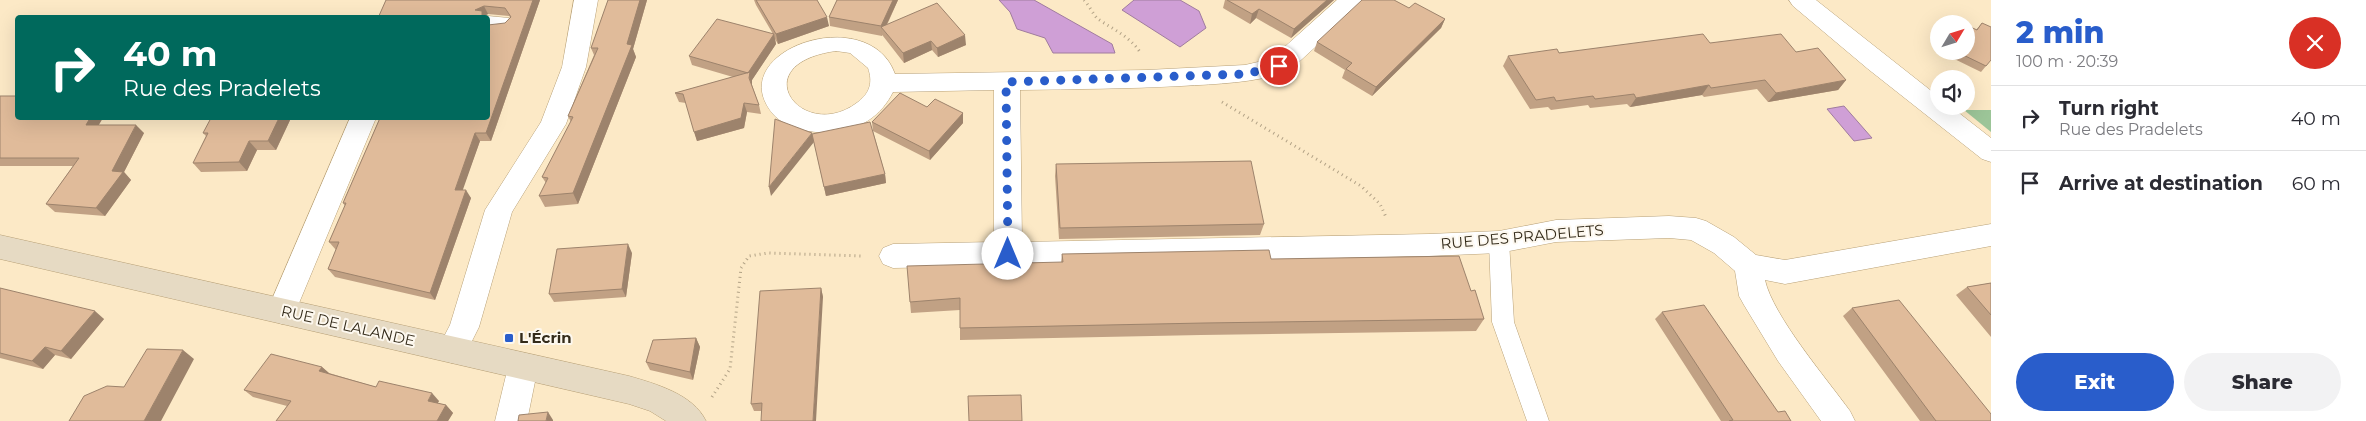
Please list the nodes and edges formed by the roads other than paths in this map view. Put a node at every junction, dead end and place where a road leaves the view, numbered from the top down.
1 (586, 0) edge
2 (1352, 0) edge
3 (1801, 0) edge
4 (1006, 82) junction
5 (884, 83) dead end
6 (362, 120) edge
7 (1991, 152) edge
8 (1991, 236) edge
9 (1499, 242) junction
10 (0, 247) edge
11 (1008, 254) junction
12 (893, 256) road end
13 (1748, 265) junction
14 (282, 311) junction
15 (452, 350) junction
16 (523, 367) junction
17 (699, 411) edge
18 (511, 421) edge
19 (1538, 421) edge
20 (1838, 421) edge

1 - 15 street
2 - 4 street
3 - 7 street
4 - 5 street
4 - 11 street
6 - 14 street
8 - 13 street, RUE DES PRADELETS
9 - 11 street, RUE DES PRADELETS
9 - 13 street, RUE DES PRADELETS
9 - 19 lane
10 - 14 street, RUE DE LALANDE
11 - 12 street, RUE DES PRADELETS
13 - 20 street
14 - 15 street, RUE DE LALANDE
15 - 16 street, RUE DE LALANDE
16 - 17 street, RUE DE LALANDE
16 - 18 street

